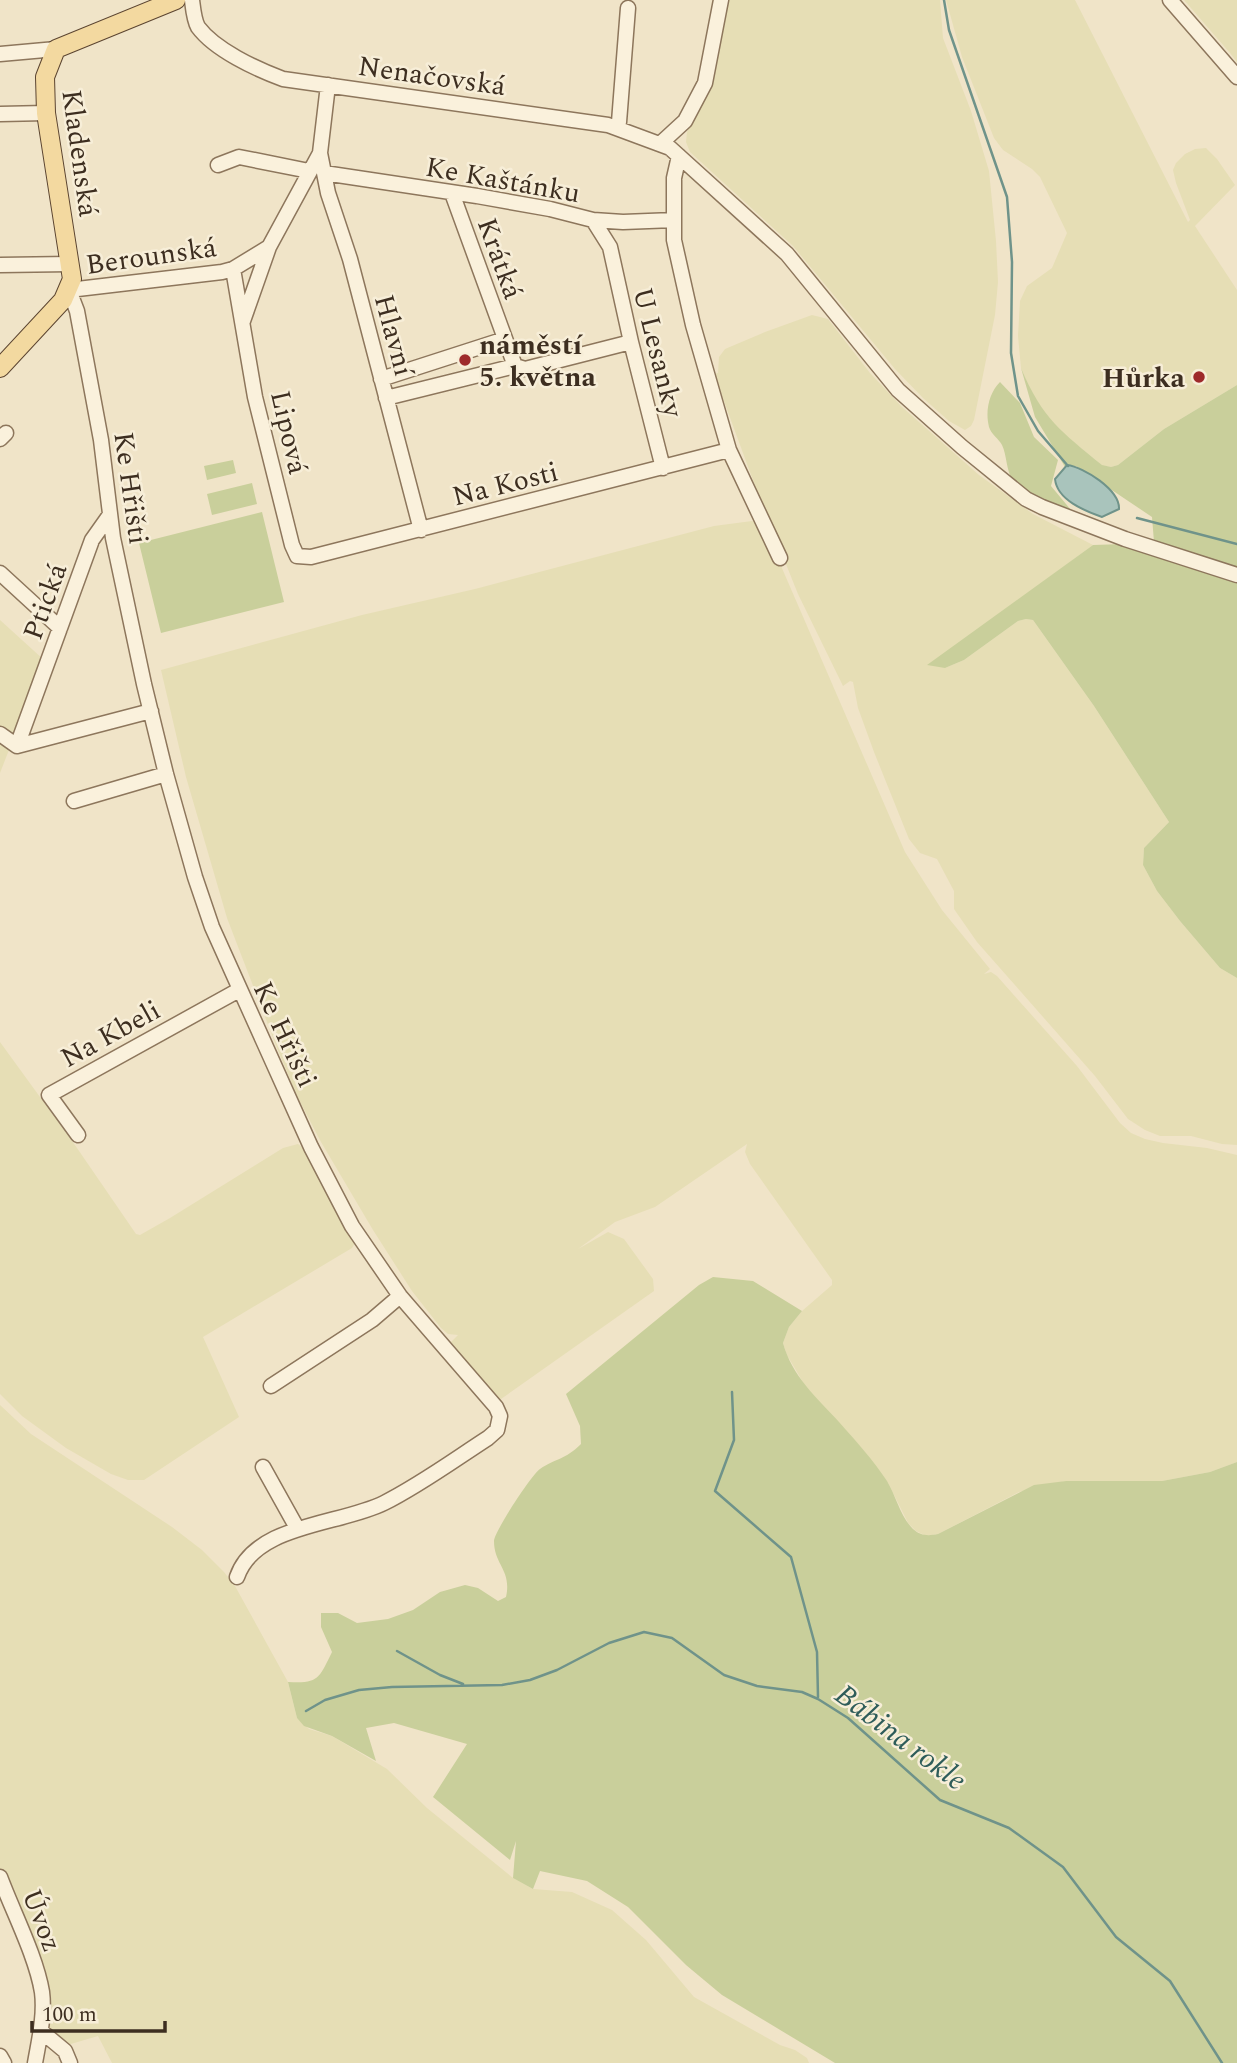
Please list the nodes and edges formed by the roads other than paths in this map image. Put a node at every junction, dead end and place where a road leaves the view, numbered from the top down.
1 (176, 0) edge
2 (192, 0) edge
3 (721, 0) edge
4 (1170, 0) edge
5 (628, 8) dead end
6 (56, 49) junction
7 (0, 54) edge
8 (1237, 77) edge
9 (328, 85) junction
10 (46, 113) junction
11 (0, 114) edge
12 (616, 127) junction
13 (660, 144) junction
14 (679, 156) junction
15 (218, 165) dead end
16 (316, 172) junction
17 (452, 193) junction
18 (593, 220) junction
19 (674, 220) junction
20 (623, 222) junction
21 (269, 247) junction
22 (610, 247) junction
23 (70, 264) junction
24 (0, 265) edge
25 (233, 270) junction
26 (69, 290) junction
27 (243, 321) junction
28 (505, 339) junction
29 (631, 342) junction
30 (515, 366) junction
31 (0, 368) edge
32 (381, 379) junction
33 (386, 398) junction
34 (729, 450) junction
35 (663, 468) junction
36 (109, 516) junction
37 (421, 530) junction
38 (293, 552) joint
39 (780, 558) dead end
40 (0, 573) edge
41 (1237, 575) edge
42 (60, 628) junction
43 (150, 711) junction
44 (0, 734) edge
45 (17, 746) junction
46 (166, 774) junction
47 (74, 801) dead end
48 (239, 990) junction
49 (78, 1135) dead end
50 (400, 1296) junction
51 (271, 1386) dead end
52 (263, 1468) dead end
53 (296, 1528) junction
54 (237, 1577) dead end
55 (0, 1877) edge
56 (41, 2031) junction
57 (0, 2056) edge
58 (4, 2063) edge
59 (35, 2063) edge
60 (70, 2063) edge

1 - 6 main road
2 - 9 street, Nenačovská
3 - 13 street
4 - 8 street
5 - 12 street
6 - 7 street
6 - 10 main road, Kladenská
9 - 12 street, Nenačovská
9 - 16 street, Berounská
10 - 11 street
10 - 23 main road, Kladenská
12 - 13 street, Nenačovská
13 - 14 street, Nenačovská
14 - 19 street
14 - 41 street, Nenačovská
15 - 16 street, Ke Kaštánku
16 - 17 street, Ke Kaštánku
16 - 21 street, Berounská
16 - 32 street, Hlavní
17 - 18 street, Ke Kaštánku
17 - 28 street, Krátká
18 - 20 street, Ke Kaštánku
18 - 22 street, U Lesanky
19 - 20 street, Ke Kaštánku
19 - 34 street
20 - 22 street
21 - 25 street, Berounská
21 - 27 street, Lipová
22 - 29 street, U Lesanky
23 - 24 street
23 - 26 main road, Kladenská
25 - 26 street, Berounská
25 - 27 street, Lipová
26 - 31 main road
26 - 36 street, Ke Hřišti
27 - 38 street, Lipová
28 - 30 street
28 - 32 street
29 - 30 street
29 - 35 street, U Lesanky
30 - 33 street
32 - 33 street, Hlavní
33 - 37 street, Hlavní
34 - 35 street, Na Kosti
34 - 39 street
35 - 37 street, Na Kosti
36 - 42 street, Ptická
36 - 43 street, Ke Hřišti
37 - 38 street, Na Kosti
40 - 42 street
42 - 45 street, Ptická
43 - 45 street
43 - 46 street, Ke Hřišti
44 - 45 street
46 - 47 street
46 - 48 street, Ke Hřišti
48 - 49 street, Na Kbeli
48 - 50 street, Ke Hřišti
50 - 51 street
50 - 53 street, Ke Hřišti
52 - 53 street
53 - 54 street, Ke Hřišti
55 - 56 street, Úvoz
56 - 59 street, Úvoz
56 - 60 street
57 - 58 street

